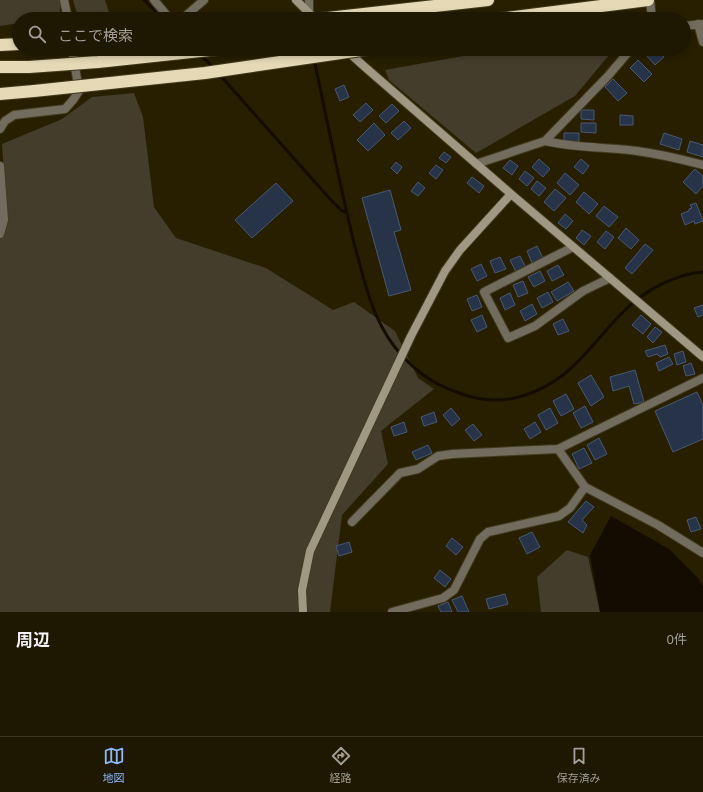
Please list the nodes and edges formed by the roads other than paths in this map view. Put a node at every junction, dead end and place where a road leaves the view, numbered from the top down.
1 (64, 0) edge
2 (154, 0) edge
3 (204, 0) edge
4 (296, 0) edge
5 (309, 0) edge
6 (488, 0) edge
7 (649, 0) edge
8 (67, 12) edge
9 (164, 12) edge
10 (190, 12) edge
11 (309, 12) edge
12 (313, 12) edge
13 (371, 12) edge
14 (564, 12) edge
15 (651, 12) edge
16 (700, 24) edge
17 (703, 42) edge
18 (12, 44) edge
19 (0, 45) edge
20 (73, 56) edge
21 (154, 56) edge
22 (320, 56) edge
23 (353, 56) edge
24 (625, 56) edge
25 (0, 67) edge
26 (18, 93) junction
27 (0, 94) edge
28 (0, 98) edge
29 (0, 129) edge
30 (545, 142) junction
31 (476, 164) junction
32 (703, 164) edge
33 (0, 166) edge
34 (511, 194) junction
35 (0, 234) edge
36 (573, 247) junction
37 (610, 278) junction
38 (703, 357) edge
39 (703, 378) edge
40 (558, 449) junction
41 (585, 488) junction
42 (352, 522) dead end
43 (703, 553) edge
44 (303, 612) edge
45 (392, 612) edge

1 - 8 street
2 - 9 street
3 - 10 street
4 - 11 street
5 - 12 street
6 - 13 highway
7 - 14 highway
7 - 15 street
16 - 17 street
18 - 19 highway
20 - 29 street
21 - 25 highway, bridge
22 - 26 highway, bridge
23 - 31 street
24 - 30 street
26 - 27 highway
26 - 28 highway
30 - 31 street
30 - 32 street
31 - 34 street
33 - 35 street
34 - 36 street
34 - 44 street
36 - 37 street
36 - 37 street
37 - 38 street
39 - 40 street
40 - 41 street
40 - 42 street
41 - 43 street
41 - 45 street

